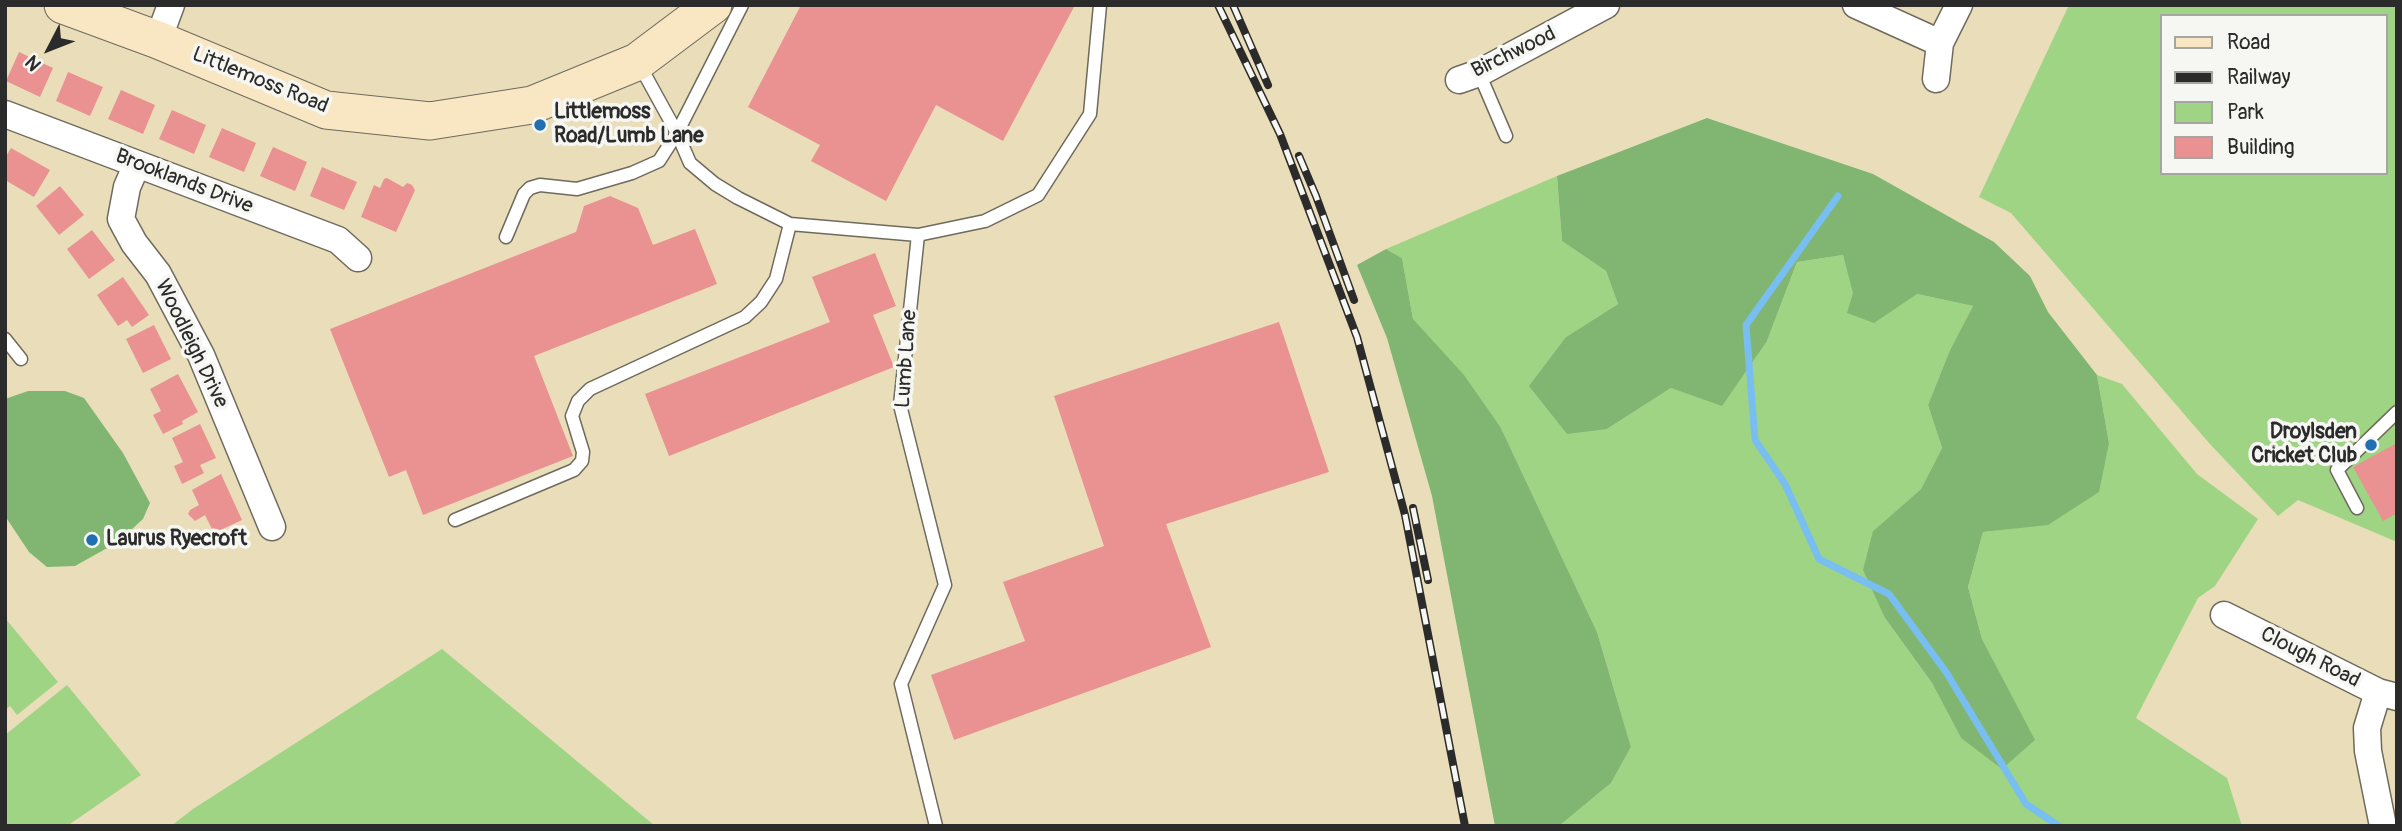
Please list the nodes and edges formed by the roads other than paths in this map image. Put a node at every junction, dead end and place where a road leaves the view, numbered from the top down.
1 (63, 5) edge
2 (171, 5) edge
3 (713, 5) edge
4 (742, 5) edge
5 (1100, 5) edge
6 (1606, 5) edge
7 (1856, 5) edge
8 (1959, 5) edge
9 (158, 40) junction
10 (1940, 43) junction
11 (637, 62) junction
12 (1469, 76) joint
13 (1936, 79) dead end
14 (5, 114) edge
15 (677, 133) junction
16 (1506, 136) dead end
17 (137, 164) junction
18 (790, 224) junction
19 (918, 234) junction
20 (506, 237) dead end
21 (358, 258) dead end
22 (5, 339) edge
23 (21, 359) dead end
24 (2397, 412) edge
25 (2357, 508) dead end
26 (456, 520) dead end
27 (272, 527) dead end
28 (2224, 615) dead end
29 (2387, 694) edge
30 (936, 826) edge
31 (2383, 826) edge

1 - 9 street
2 - 9 street
3 - 11 street, Littlemoss Road
4 - 15 lane
5 - 19 lane
6 - 12 street, Birchwood
7 - 10 street
8 - 10 street
9 - 11 street, Littlemoss Road
10 - 13 street
11 - 15 lane
12 - 16 lane
14 - 17 street, Brooklands Drive
15 - 18 lane
15 - 20 lane
17 - 21 street, Brooklands Drive
17 - 27 street, Woodleigh Drive
18 - 19 lane
18 - 26 lane
19 - 30 lane, Lumb Lane
22 - 23 lane
24 - 25 lane
28 - 29 street, Clough Road
29 - 31 street

